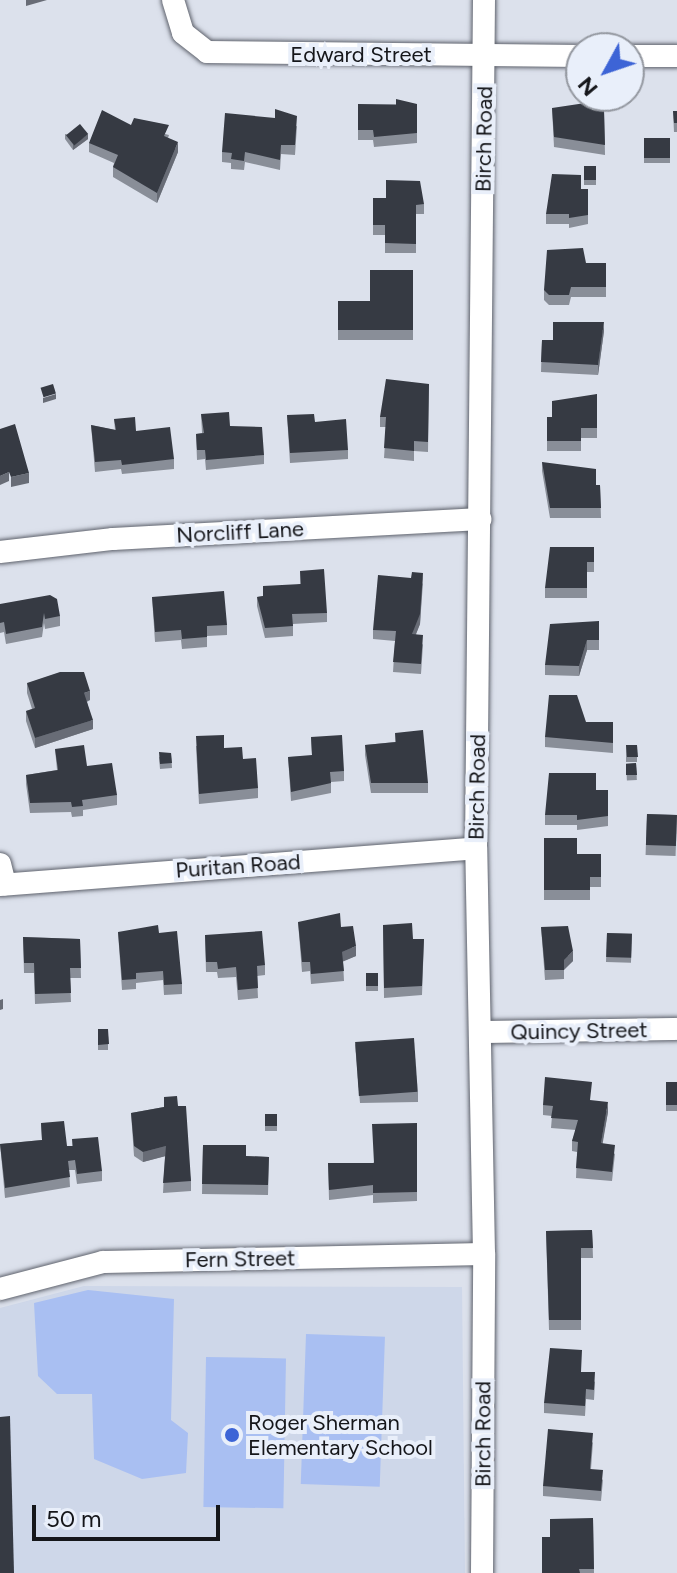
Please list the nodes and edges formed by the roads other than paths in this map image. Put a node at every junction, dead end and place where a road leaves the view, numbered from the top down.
1 (173, 0) edge
2 (484, 0) edge
3 (485, 56) junction
4 (565, 56) edge
5 (645, 56) edge
6 (677, 56) edge
7 (480, 519) junction
8 (0, 552) edge
9 (476, 848) junction
10 (2, 878) edge
11 (677, 1029) edge
12 (481, 1032) junction
13 (484, 1254) junction
14 (0, 1289) edge
15 (482, 1573) edge

1 - 3 street, Edward Street
2 - 3 street, Birch Road
3 - 4 street, Edward Street
3 - 7 street, Birch Road
5 - 6 street
7 - 8 street, Norcliff Lane
7 - 9 street, Birch Road
9 - 10 street, Puritan Road
9 - 12 street, Birch Road
11 - 12 street, Quincy Street
12 - 13 street, Birch Road
13 - 14 street, Fern Street
13 - 15 street, Birch Road

